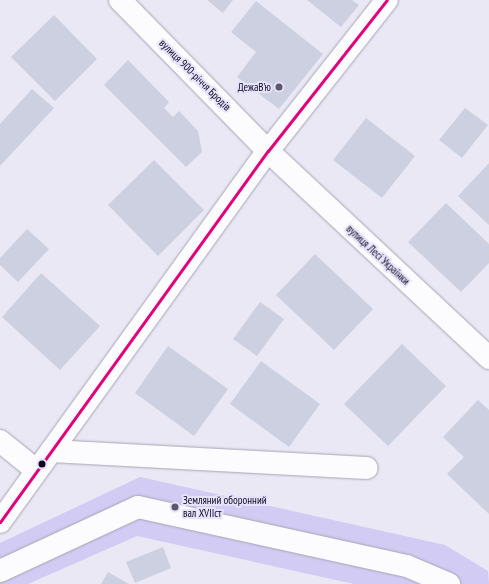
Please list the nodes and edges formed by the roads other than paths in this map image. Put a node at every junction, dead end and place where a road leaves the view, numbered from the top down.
1 (120, 0) edge
2 (387, 0) edge
3 (268, 151) junction
4 (489, 358) edge
5 (0, 441) edge
6 (51, 451) junction
7 (367, 468) dead end
8 (36, 470) junction
9 (0, 522) edge
10 (0, 571) edge
11 (449, 584) edge

1 - 3 street, вулиця 900-річчя Бродів
2 - 3 street
3 - 4 street, вулиця Лесі Українки
3 - 6 street
5 - 8 street
6 - 7 street
6 - 8 street
8 - 9 street
10 - 11 street

